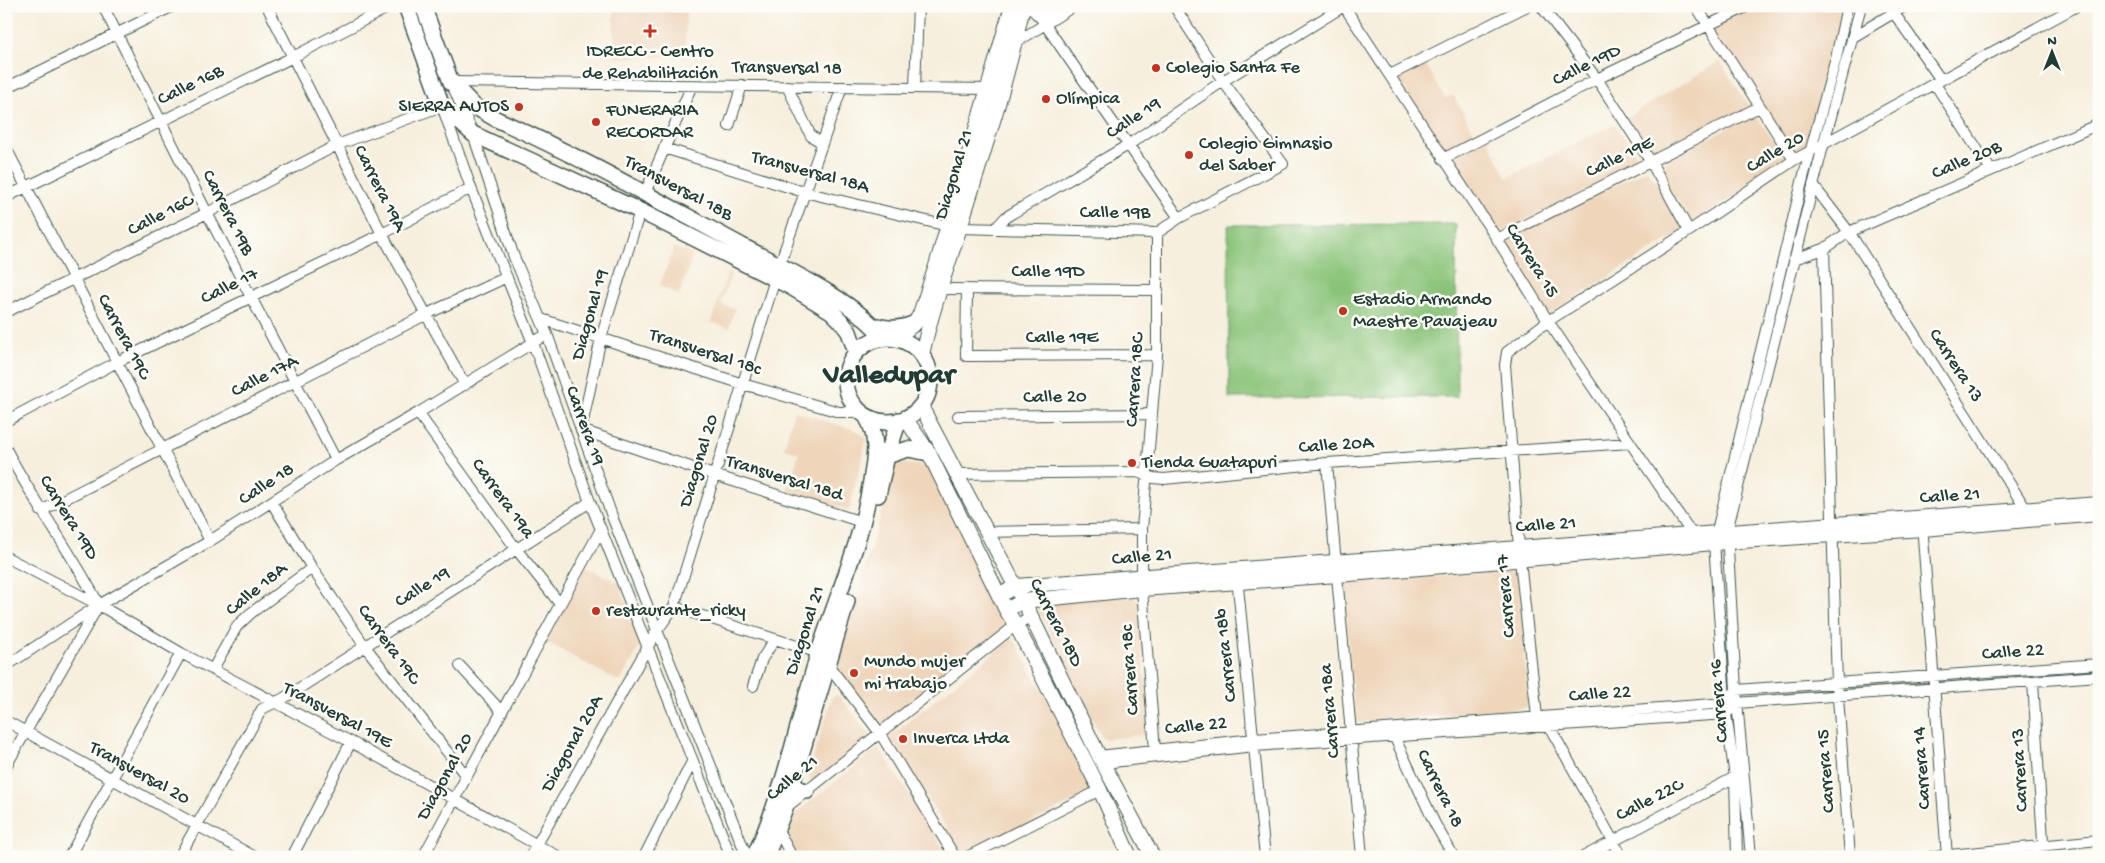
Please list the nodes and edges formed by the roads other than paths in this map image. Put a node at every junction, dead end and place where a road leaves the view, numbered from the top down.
1 (103, 6) edge
2 (173, 6) edge
3 (267, 6) edge
4 (392, 6) edge
5 (406, 6) edge
6 (423, 6) edge
7 (918, 6) edge
8 (1012, 6) edge
9 (1023, 6) edge
10 (1028, 6) edge
11 (1055, 6) edge
12 (1074, 6) edge
13 (1174, 6) edge
14 (1344, 6) edge
15 (1527, 6) edge
16 (1541, 6) edge
17 (1696, 6) edge
18 (1748, 6) edge
19 (1847, 6) edge
20 (1861, 6) edge
21 (1905, 6) edge
22 (2077, 6) edge
23 (1891, 10) edge
24 (1042, 21) junction
25 (1709, 26) junction
26 (116, 33) junction
27 (1853, 37) junction
28 (1015, 43) junction
29 (293, 57) junction
30 (1390, 76) junction
31 (1597, 79) junction
32 (1223, 81) junction
33 (434, 82) junction
34 (451, 82) junction
35 (1938, 82) junction
36 (692, 85) junction
37 (742, 86) junction
38 (787, 86) junction
39 (842, 87) junction
40 (6, 88) edge
41 (915, 88) junction
42 (989, 89) junction
43 (442, 106) junction
44 (1759, 108) junction
45 (160, 120) junction
46 (2099, 124) edge
47 (728, 126) dead end
48 (473, 134) junction
49 (821, 142) junction
50 (337, 145) junction
51 (1128, 145) junction
52 (1823, 146) junction
53 (6, 148) edge
54 (664, 148) junction
55 (1810, 152) junction
56 (1443, 159) junction
57 (1794, 160) junction
58 (1651, 162) junction
59 (1990, 169) junction
60 (1813, 185) junction
61 (25, 187) junction
62 (471, 188) junction
63 (804, 192) junction
64 (645, 194) junction
65 (6, 197) edge
66 (640, 211) junction
67 (207, 213) junction
68 (1179, 218) junction
69 (954, 227) junction
70 (995, 229) junction
71 (1689, 231) junction
72 (1849, 232) junction
73 (1156, 233) junction
74 (382, 234) junction
75 (1497, 239) junction
76 (1824, 250) junction
77 (1794, 259) junction
78 (777, 272) junction
79 (506, 277) junction
80 (73, 279) junction
81 (939, 289) junction
82 (967, 289) junction
83 (1158, 290) junction
84 (251, 296) junction
85 (6, 312) edge
86 (427, 314) junction
87 (541, 319) junction
88 (867, 322) junction
89 (1548, 322) junction
90 (915, 323) junction
91 (547, 334) junction
92 (601, 338) junction
93 (888, 338) junction
94 (533, 343) junction
95 (856, 352) junction
96 (1507, 352) joint
97 (922, 355) junction
98 (1157, 355) junction
99 (117, 362) junction
100 (295, 381) junction
101 (743, 384) junction
102 (465, 385) junction
103 (921, 406) junction
104 (418, 413) junction
105 (863, 414) junction
106 (1152, 414) junction
107 (958, 416) dead end
108 (902, 419) junction
109 (6, 421) edge
110 (581, 430) junction
111 (1630, 443) junction
112 (6, 449) edge
113 (162, 449) junction
114 (1512, 451) junction
115 (929, 453) junction
116 (887, 456) junction
117 (336, 460) junction
118 (1327, 464) junction
119 (10, 465) edge
120 (956, 474) junction
121 (714, 475) junction
122 (1146, 475) junction
123 (590, 502) junction
124 (272, 503) junction
125 (2099, 504) edge
126 (41, 510) junction
127 (2099, 514) edge
128 (2030, 515) junction
129 (862, 522) junction
130 (1922, 524) junction
131 (601, 529) junction
132 (1142, 529) junction
133 (1831, 530) junction
134 (986, 532) junction
135 (1692, 534) junction
136 (1721, 537) junction
137 (210, 541) junction
138 (517, 550) junction
139 (1520, 553) junction
140 (7, 558) edge
141 (312, 568) junction
142 (1337, 568) junction
143 (1236, 575) junction
144 (1142, 583) junction
145 (1016, 586) junction
146 (998, 596) junction
147 (1023, 601) junction
148 (560, 604) junction
149 (99, 605) junction
150 (674, 606) junction
151 (1006, 610) junction
152 (1031, 616) junction
153 (1016, 625) junction
154 (656, 632) junction
155 (775, 639) junction
156 (364, 645) junction
157 (647, 648) junction
158 (181, 653) junction
159 (823, 659) junction
160 (2099, 664) edge
161 (6, 666) edge
162 (460, 666) dead end
163 (213, 669) junction
164 (1934, 676) junction
165 (2099, 676) edge
166 (2033, 682) junction
167 (1837, 684) junction
168 (753, 686) dead end
169 (1935, 688) junction
170 (1736, 690) junction
171 (1839, 696) junction
172 (273, 703) junction
173 (1737, 703) junction
174 (1726, 708) junction
175 (502, 712) junction
176 (1537, 717) junction
177 (6, 722) edge
178 (1549, 726) junction
179 (25, 732) junction
180 (880, 733) junction
181 (1350, 735) junction
182 (1394, 736) junction
183 (351, 742) junction
184 (1254, 742) junction
185 (1155, 750) junction
186 (1102, 759) junction
187 (692, 762) junction
188 (6, 766) edge
189 (1735, 777) junction
190 (112, 778) junction
191 (465, 778) junction
192 (793, 783) junction
193 (1100, 790) junction
194 (807, 791) junction
195 (454, 800) junction
196 (785, 808) junction
197 (196, 825) junction
198 (773, 827) junction
199 (1613, 840) junction
200 (2099, 840) edge
201 (536, 845) junction
202 (2043, 851) edge
203 (1947, 856) edge
204 (69, 857) edge
205 (179, 857) edge
206 (255, 857) edge
207 (292, 857) edge
208 (423, 857) edge
209 (530, 857) edge
210 (559, 857) edge
211 (644, 857) edge
212 (731, 857) edge
213 (747, 857) edge
214 (754, 857) edge
215 (766, 857) edge
216 (792, 857) edge
217 (955, 857) edge
218 (967, 857) edge
219 (1130, 857) edge
220 (1153, 857) edge
221 (1264, 857) edge
222 (1362, 857) edge
223 (1454, 857) edge
224 (1582, 857) edge
225 (1622, 857) edge
226 (1737, 857) edge
227 (1751, 857) edge
228 (1850, 857) edge
229 (1930, 857) edge

1 - 26 street, Carrera 19B
2 - 26 street
3 - 29 street, Carrera 19A
4 - 29 street, Calle 16B
5 - 33 highway, Carrera 19
6 - 34 highway, Carrera 19
7 - 41 street
8 - 42 main road, Diagonal 21
9 - 28 main road, Diagonal 21
10 - 24 street
11 - 24 street
12 - 24 street
13 - 32 street
14 - 30 street, Carrera 15
14 - 32 street, Calle 19
15 - 30 street
16 - 31 street
17 - 25 street
18 - 25 street, Calle 19D
19 - 55 street
20 - 27 street
21 - 23 street
22 - 35 street, Calle 20
23 - 27 street
23 - 35 street
24 - 28 street
24 - 51 street
25 - 31 street, Calle 19D
25 - 44 street
26 - 40 street
26 - 45 street, Carrera 19B
27 - 52 street
28 - 69 main road, Diagonal 21
29 - 45 street, Calle 16B
29 - 50 street, Carrera 19A
30 - 56 street, Carrera 15
31 - 56 street, Calle 19D
31 - 58 street
32 - 51 street, Calle 19
32 - 68 street, Calle 19B
33 - 34 street, Transversal 18
33 - 43 highway, Carrera 19
34 - 36 street, Transversal 18
34 - 48 street, Carrera 19
34 - 64 highway, Transversal 18B
35 - 52 street, Calle 20
35 - 59 street
36 - 37 street, Transversal 18
36 - 54 street
37 - 38 street, Transversal 18
37 - 47 street
38 - 39 street, Transversal 18
38 - 49 street
39 - 41 street, Transversal 18
39 - 49 street, Diagonal 20
41 - 42 street, Transversal 18
42 - 69 main road, Diagonal 21
43 - 48 highway, Transversal 18B
43 - 50 street, Calle 16C
43 - 62 street, Carrera 19
44 - 57 street
44 - 58 street, Calle 19E
45 - 61 street, Calle 16B
45 - 67 street, Carrera 19B
46 - 59 street, Calle 20B
48 - 66 highway, Transversal 18B
48 - 87 street, Carrera 19
49 - 63 street, Diagonal 20
50 - 67 street, Calle 16C
50 - 74 street, Carrera 19A
51 - 68 street
51 - 70 street, Calle 19
52 - 55 street, Calle 20
52 - 60 street
53 - 61 street, Carrera 19C
54 - 63 street, Transversal 18A
54 - 64 street
55 - 57 street, Calle 20
55 - 136 street
56 - 75 street, Carrera 15
57 - 71 street, Calle 20
58 - 71 street
58 - 75 street, Calle 19E
59 - 72 street, Calle 20B
60 - 72 street, Carrera 13
60 - 77 street
61 - 65 street, Calle 16B
61 - 80 street, Carrera 19C
62 - 74 street, Calle 17
62 - 79 street, Carrera 19
63 - 69 street, Transversal 18A
63 - 78 street, Diagonal 20
64 - 78 highway, Transversal 18B
66 - 78 highway, Transversal 18B
66 - 92 street, Diagonal 19
67 - 80 street, Calle 16C
67 - 84 street, Carrera 19B
68 - 73 street, Calle 19B
69 - 70 street, Calle 19B
69 - 81 main road, Diagonal 21
69 - 90 main road, Diagonal 21
70 - 73 street, Calle 19B
71 - 89 street, Calle 20
72 - 76 street, Calle 20B
72 - 128 street, Carrera 13
73 - 83 street, Carrera 18C
74 - 84 street, Calle 17
74 - 86 street, Carrera 19A
75 - 89 street, Carrera 15
76 - 77 street, Calle 20B
76 - 133 street
77 - 136 street
78 - 88 highway, Transversal 18B
78 - 95 highway, Transversal 18B
78 - 101 street, Diagonal 20
79 - 86 street, Calle 17A
79 - 94 street, Carrera 19
80 - 85 street, Calle 16C
80 - 99 street, Carrera 19C
81 - 82 street, Calle 19D
81 - 97 main road, Diagonal 21
82 - 83 street, Calle 19D
82 - 98 street, Calle 19E
83 - 98 street, Carrera 18C
84 - 99 street, Calle 17
84 - 100 street, Carrera 19B
86 - 100 street, Calle 17A
86 - 102 street, Carrera 19A
87 - 91 street, Carrera 19
87 - 92 street, Transversal 18c
88 - 90 highway
88 - 93 highway, Transversal 18B
89 - 96 street, Calle 20
89 - 111 street, Carrera 15
90 - 93 main road
91 - 94 street, Calle 18
91 - 110 street, Carrera 19
92 - 101 street, Transversal 18c
92 - 110 street, Diagonal 19
93 - 95 highway
93 - 97 highway
94 - 102 street, Calle 18
94 - 123 street, Carrera 19
95 - 105 highway
96 - 114 street, Carrera 17
97 - 103 highway
98 - 106 street, Carrera 18C
99 - 109 street, Calle 17
99 - 113 street, Carrera 19C
100 - 113 street, Calle 17A
100 - 117 street, Carrera 19B
101 - 105 street, Transversal 18c
101 - 121 street, Diagonal 20
102 - 104 street, Calle 18
103 - 108 highway
103 - 120 main road, Carrera 18D
104 - 117 street, Calle 18
104 - 138 street, Carrera 19a
105 - 108 highway
105 - 129 highway, Diagonal 21
106 - 107 street, Calle 20
106 - 122 street, Carrera 18C
108 - 115 main road, Carrera 18D
108 - 116 highway, Diagonal 21
110 - 121 street, Transversal 18d
110 - 154 street, Carrera 19
111 - 114 street, Calle 20A
111 - 135 street, Carrera 15
112 - 119 street, Carrera 19D
113 - 126 street, Calle 17A
113 - 137 street, Carrera 19C
114 - 118 street, Calle 20A
114 - 139 street, Carrera 17
115 - 116 highway
115 - 146 main road, Carrera 18D
116 - 159 highway, Diagonal 21
117 - 124 street, Calle 18
118 - 122 street, Calle 20A
118 - 142 street
119 - 126 street, Carrera 19D
120 - 122 street, Calle 20A
120 - 134 main road, Carrera 18D
121 - 129 street, Transversal 18d
121 - 150 street, Diagonal 20
122 - 132 street, Carrera 18C
123 - 131 street, Carrera 19
123 - 138 street, Calle 19
124 - 137 street, Calle 18
124 - 141 street, Carrera 19C
125 - 128 main road, Calle 21
126 - 149 street, Carrera 19D
127 - 128 main road, Calle 21
128 - 130 main road, Calle 21
129 - 159 highway, Diagonal 21
130 - 133 main road, Calle 21
130 - 164 street, Carrera 14
131 - 148 street, Diagonal 20
131 - 157 street, Carrera 19
132 - 134 street
132 - 144 street, Carrera 18C
133 - 136 main road, Calle 21
133 - 167 street, Carrera 15
134 - 145 main road, Carrera 18D
135 - 136 main road, Calle 21
135 - 139 main road, Calle 21
136 - 139 main road, Calle 21
136 - 170 street, Carrera 16
136 - 174 street, Carrera 16
137 - 149 street, Calle 18
138 - 148 street, Carrera 19a
138 - 156 street, Calle 19
139 - 142 main road, Calle 21
139 - 176 street, Carrera 17
140 - 149 street, Transversal 19E
141 - 156 street, Carrera 19C
141 - 163 street, Calle 18A
142 - 143 main road, Calle 21
142 - 181 street, Carrera 18a
143 - 144 main road, Calle 21
143 - 184 street, Carrera 18b
144 - 145 main road, Calle 21
144 - 147 main road, Calle 21
144 - 185 street, Carrera 18c
145 - 146 main road, Calle 21
145 - 147 main road, Carrera 18D
146 - 151 main road, Carrera 18D
147 - 151 main road, Calle 21
147 - 152 main road, Carrera 18D
148 - 175 street, Diagonal 20
149 - 158 street, Transversal 19E
149 - 161 street, Calle 18
149 - 179 street
150 - 154 street, Diagonal 20
150 - 155 street
151 - 153 main road, Carrera 18D
152 - 153 street, Calle 21
152 - 186 main road, Carrera 18D
153 - 180 street, Calle 21
153 - 193 main road, Carrera 18D
154 - 157 street, Diagonal 20
154 - 213 street, Carrera 19
155 - 159 street
155 - 168 street
156 - 172 street, Calle 19
156 - 191 street, Carrera 19C
157 - 187 street, Carrera 19
157 - 201 street, Diagonal 20A
158 - 163 street, Transversal 19E
158 - 190 street
159 - 180 street
159 - 192 highway, Diagonal 21
159 - 198 highway, Diagonal 21
160 - 164 street, Calle 22
162 - 175 street
163 - 172 street, Transversal 19E
164 - 167 street, Calle 22
164 - 169 street, Carrera 14
165 - 166 street, Calle 22
166 - 169 street, Calle 22
166 - 202 street, Carrera 13
167 - 170 street, Calle 22
167 - 171 street, Carrera 15
169 - 171 street, Calle 22
169 - 203 street, Carrera 14
170 - 173 street, Carrera 16
170 - 174 street
171 - 173 street, Calle 22
171 - 228 street, Carrera 15
172 - 183 street, Transversal 19E
172 - 197 street
173 - 174 street
173 - 227 street, Carrera 16
174 - 176 street, Calle 22
174 - 178 street, Calle 22
174 - 189 street, Carrera 16
175 - 191 street, Diagonal 20
176 - 181 street, Calle 22
177 - 179 street, Transversal 20
178 - 182 street, Calle 22
178 - 199 street
179 - 188 street
179 - 190 street, Transversal 20
180 - 194 street, Calle 21
180 - 217 street
181 - 182 street, Calle 22
181 - 184 street, Calle 22
181 - 222 street, Carrera 18a
182 - 223 street, Carrera 18
183 - 195 street, Transversal 19E
183 - 207 street
184 - 185 street, Calle 22
184 - 186 street, Calle 22
184 - 221 street, Carrera 18b
185 - 186 street, Calle 22
186 - 220 main road, Carrera 18D
187 - 211 street
187 - 212 street, Carrera 19
189 - 199 street, Calle 22C
189 - 226 street, Carrera 16
190 - 197 street, Transversal 20
190 - 204 street
191 - 195 street, Diagonal 20
192 - 194 highway
192 - 196 highway, Diagonal 21
193 - 218 street
193 - 219 main road, Carrera 18D
194 - 196 street, Calle 21
195 - 201 street, Transversal 19E
195 - 208 street, Diagonal 20
196 - 198 highway, Diagonal 21
197 - 205 street
197 - 206 street, Transversal 20
198 - 214 highway, Diagonal 21
198 - 215 highway, Diagonal 21
198 - 216 street
199 - 224 street, Calle 22C
199 - 225 street
200 - 202 street
201 - 209 street, Diagonal 20A
201 - 210 street, Transversal 19E
202 - 203 street
203 - 229 street

